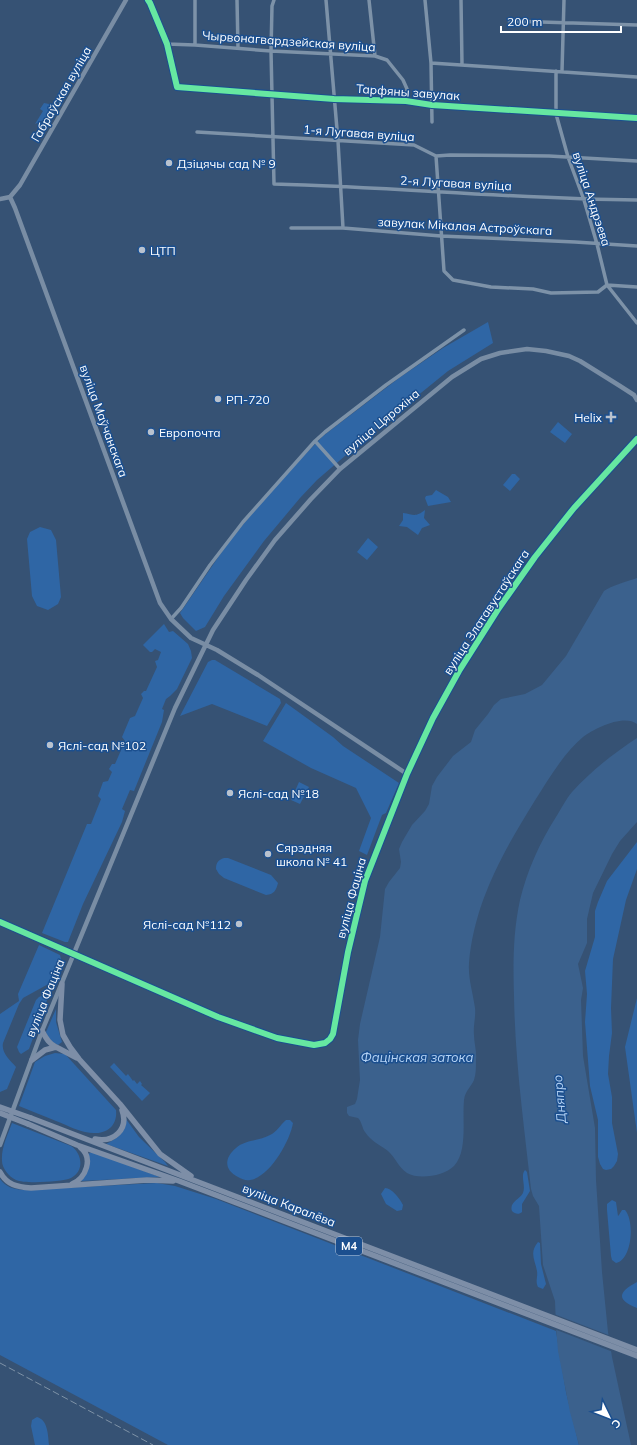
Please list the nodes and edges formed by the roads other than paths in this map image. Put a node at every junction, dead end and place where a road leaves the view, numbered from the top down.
1 (126, 0) edge
2 (148, 0) edge
3 (195, 0) edge
4 (236, 0) edge
5 (274, 0) edge
6 (326, 0) edge
7 (369, 0) edge
8 (425, 0) edge
9 (461, 0) edge
10 (564, 0) edge
11 (509, 21) dead end
12 (563, 22) junction
13 (637, 25) edge
14 (166, 44) junction
15 (195, 45) junction
16 (238, 48) junction
17 (271, 51) junction
18 (331, 54) junction
19 (375, 56) junction
20 (431, 63) junction
21 (462, 64) junction
22 (556, 71) junction
23 (562, 72) junction
24 (637, 77) edge
25 (272, 94) junction
26 (334, 99) junction
27 (406, 101) junction
28 (432, 105) junction
29 (556, 114) junction
30 (637, 118) edge
31 (432, 122) dead end
32 (197, 132) dead end
33 (273, 137) junction
34 (338, 141) junction
35 (436, 156) junction
36 (568, 157) junction
37 (637, 161) edge
38 (340, 186) junction
39 (438, 192) junction
40 (10, 196) junction
41 (0, 199) edge
42 (584, 200) junction
43 (637, 200) edge
44 (291, 228) dead end
45 (342, 228) junction
46 (441, 236) junction
47 (597, 244) junction
48 (637, 246) edge
49 (607, 285) junction
50 (637, 287) edge
51 (637, 323) edge
52 (464, 330) dead end
53 (636, 397) edge
54 (315, 441) junction
55 (636, 441) edge
56 (340, 469) junction
57 (171, 620) junction
58 (206, 645) junction
59 (407, 774) junction
60 (0, 922) edge
61 (74, 954) junction
62 (62, 984) junction
63 (42, 1031) junction
64 (56, 1047) junction
65 (79, 1059) junction
66 (32, 1060) junction
67 (120, 1104) junction
68 (0, 1107) edge
69 (0, 1113) edge
70 (30, 1121) junction
71 (79, 1136) junction
72 (0, 1145) edge
73 (77, 1145) junction
74 (0, 1172) edge
75 (179, 1181) junction
76 (198, 1181) junction
77 (68, 1185) junction
78 (492, 1297) junction
79 (637, 1350) edge
80 (637, 1356) edge

1 - 40 main road, Габраўская вуліца
2 - 14 street
3 - 15 street
4 - 16 street
5 - 17 street
6 - 18 street
7 - 19 street
8 - 20 street
9 - 21 street
10 - 12 street
11 - 12 street
12 - 13 street
12 - 23 street
14 - 15 street, Чырвонагвардзейская вуліца
14 - 25 street, Тарфяны завулак
15 - 16 street, Чырвонагвардзейская вуліца
16 - 17 street, Чырвонагвардзейская вуліца
17 - 18 street, Чырвонагвардзейская вуліца
17 - 25 street
18 - 19 street, Чырвонагвардзейская вуліца
18 - 26 street
19 - 27 street, Чырвонагвардзейская вуліца
20 - 21 street
20 - 28 street
21 - 22 street
22 - 23 street
22 - 29 street, вуліца Андрэева
23 - 24 street
25 - 26 street, Тарфяны завулак
25 - 33 street
26 - 27 street, Тарфяны завулак
26 - 34 street
27 - 28 street, Тарфяны завулак
28 - 29 street, Тарфяны завулак
28 - 31 street
29 - 30 street, Тарфяны завулак
29 - 36 street, вуліца Андрэева
32 - 33 street, 1-я Лугавая вуліца
33 - 34 street, 1-я Лугавая вуліца
33 - 38 street, 2-я Лугавая вуліца
34 - 35 street, 1-я Лугавая вуліца
34 - 38 street
35 - 36 street, 1-я Лугавая вуліца
35 - 39 street
36 - 37 street, 1-я Лугавая вуліца
36 - 42 street, вуліца Андрэева
38 - 39 street, 2-я Лугавая вуліца
38 - 45 street
39 - 42 street, 2-я Лугавая вуліца
39 - 46 street
40 - 41 main road
40 - 57 main road, вуліца Маўчанскага
42 - 43 street, 2-я Лугавая вуліца
42 - 47 street, вуліца Андрэева
44 - 45 street, завулак Мікалая Астроўскага
45 - 46 street, завулак Мікалая Астроўскага
46 - 47 street, завулак Мікалая Астроўскага
46 - 49 street
47 - 48 street, завулак Мікалая Астроўскага
47 - 49 street, вуліца Андрэева
49 - 50 street
49 - 51 street, вуліца Андрэева
52 - 54 street
53 - 56 main road, вуліца Цярохіна
54 - 56 street
54 - 57 street
55 - 59 main road, вуліца Златавустаўскага
56 - 58 main road, вуліца Цярохіна
57 - 58 main road, вуліца Маўчанскага
58 - 59 main road
58 - 61 main road, вуліца Фаціна
59 - 61 main road, вуліца Фаціна
60 - 61 main road
61 - 62 main road, вуліца Фаціна
62 - 63 main road, вуліца Фаціна
62 - 65 main road
63 - 64 main road
63 - 66 main road, вуліца Фаціна
64 - 65 main road
64 - 66 main road
65 - 67 main road
66 - 72 main road, вуліца Фаціна
67 - 71 main road
67 - 76 main road
68 - 70 main road, вуліца Каралёва / М4, bridge
69 - 70 main road, вуліца Каралёва / М4, bridge
70 - 71 main road, вуліца Каралёва / М4
70 - 73 main road, вуліца Каралёва / М4
71 - 76 main road, вуліца Каралёва / М4
73 - 75 main road, вуліца Каралёва / М4
73 - 77 main road
74 - 77 main road
75 - 77 main road
75 - 78 main road, вуліца Каралёва / М4
76 - 78 main road, вуліца Каралёва / М4
78 - 79 main road, вуліца Каралёва / М4
78 - 80 main road, вуліца Каралёва / М4

